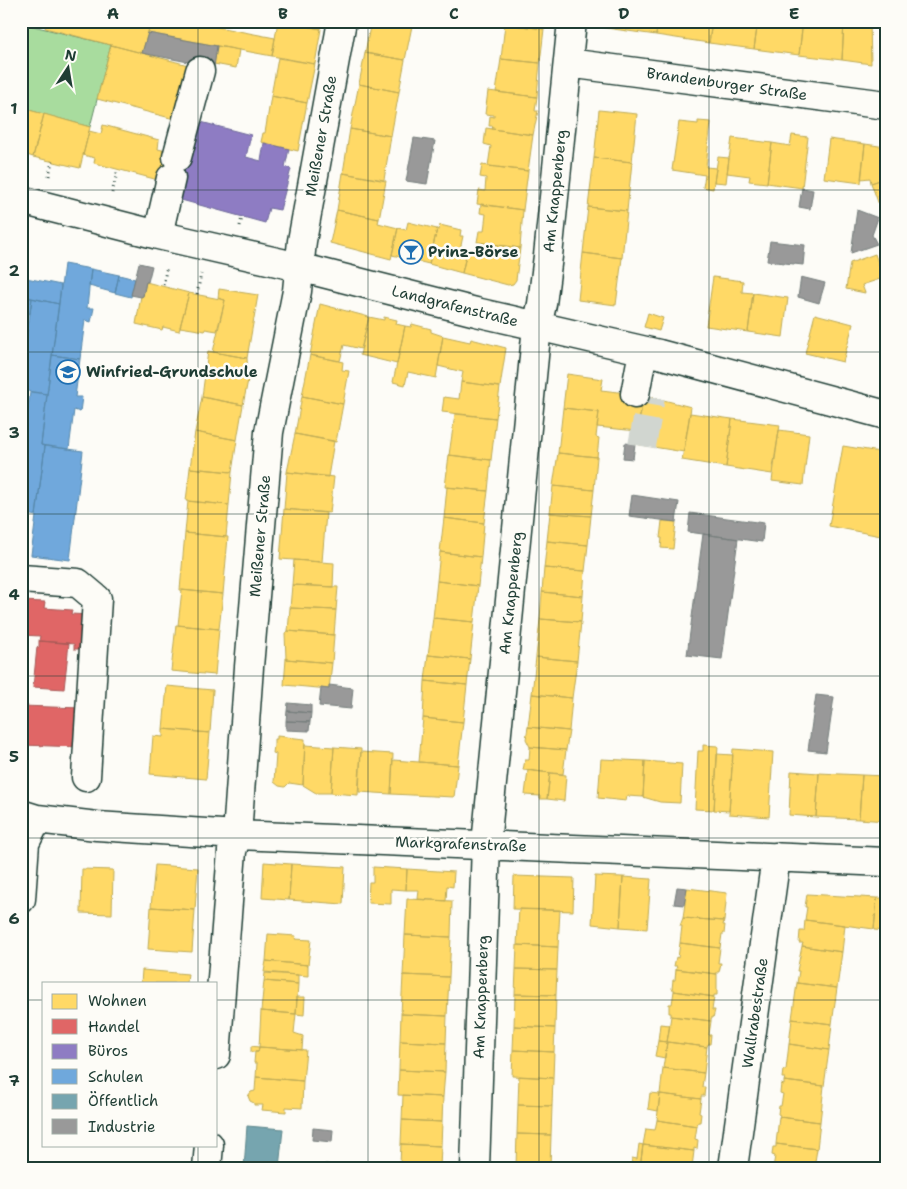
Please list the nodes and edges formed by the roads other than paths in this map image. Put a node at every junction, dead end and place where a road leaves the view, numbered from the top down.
1 (342, 21) edge
2 (572, 21) edge
3 (568, 63) junction
4 (191, 80) dead end
5 (886, 105) edge
6 (22, 200) edge
7 (158, 235) junction
8 (299, 267) junction
9 (537, 326) junction
10 (651, 353) junction
11 (643, 395) tunnel mouth
12 (886, 414) edge
13 (21, 579) edge
14 (86, 777) dead end
15 (26, 819) edge
16 (237, 835) junction
17 (486, 844) junction
18 (776, 857) junction
19 (886, 862) edge
20 (21, 900) edge
21 (218, 1030) edge
22 (209, 1146) edge
23 (207, 1168) edge
24 (475, 1168) edge
25 (733, 1168) edge

1 - 8 street, Meißener Straße
2 - 3 street, Am Knappenberg
3 - 5 street, Brandenburger Straße
3 - 9 street, Am Knappenberg
4 - 7 street
6 - 7 street, Landgrafenstraße
7 - 8 street, Landgrafenstraße
8 - 9 street, Landgrafenstraße
8 - 16 street, Meißener Straße
9 - 10 street, Landgrafenstraße
9 - 17 street, Am Knappenberg
10 - 11 street
10 - 12 street, Landgrafenstraße
13 - 14 street
15 - 16 street, Markgrafenstraße
15 - 20 street
16 - 17 street, Markgrafenstraße
16 - 21 street, Meißener Straße
17 - 18 street, Markgrafenstraße
17 - 24 street, Am Knappenberg
18 - 19 street, Markgrafenstraße
18 - 25 street, Wallrabestraße
22 - 23 street

